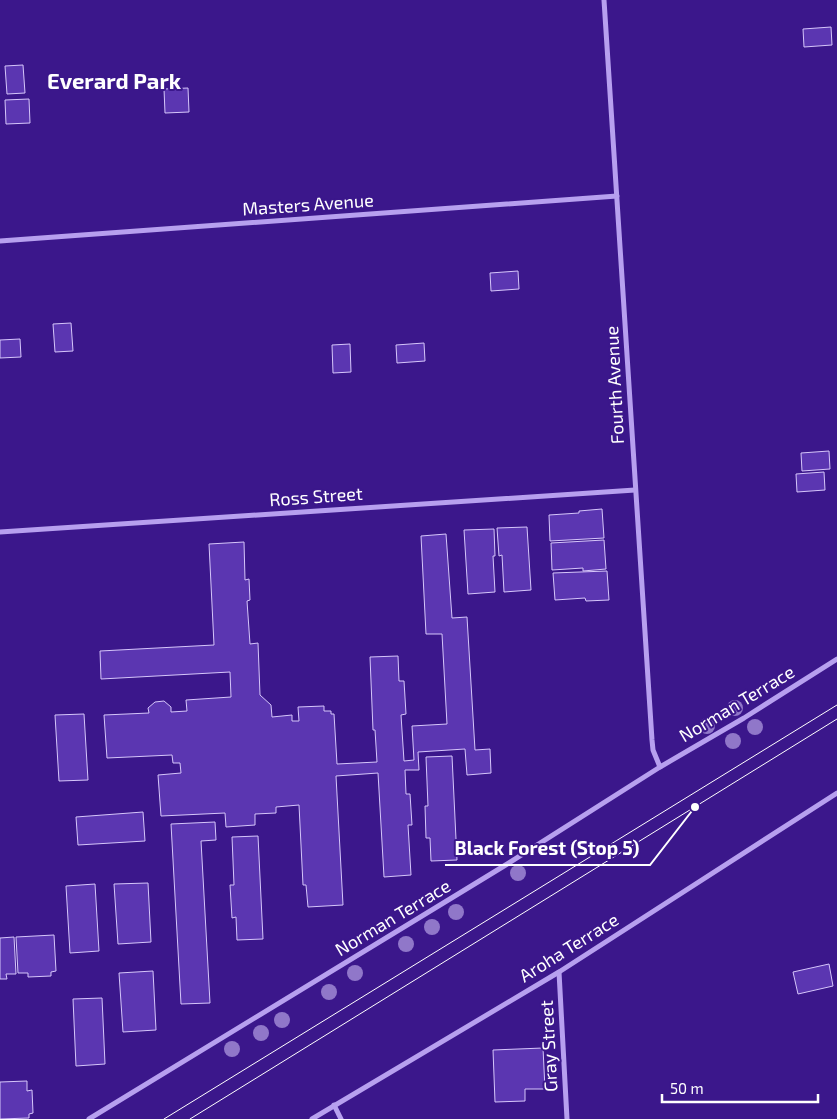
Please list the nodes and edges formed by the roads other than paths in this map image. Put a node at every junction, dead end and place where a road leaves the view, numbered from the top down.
1 (604, 0) edge
2 (618, 196) junction
3 (0, 241) edge
4 (635, 490) junction
5 (0, 532) edge
6 (837, 659) edge
7 (660, 766) junction
8 (837, 793) edge
9 (559, 972) junction
10 (334, 1105) junction
11 (89, 1119) edge
12 (312, 1119) edge
13 (341, 1119) edge
14 (567, 1119) edge

1 - 2 street, Fourth Avenue
2 - 3 street, Masters Avenue
2 - 4 street, Fourth Avenue
4 - 5 street, Ross Street
4 - 7 street, Fourth Avenue
6 - 7 street, Norman Terrace
7 - 11 street, Norman Terrace
8 - 9 street, Aroha Terrace
9 - 10 street, Aroha Terrace
9 - 14 street, Gray Street
10 - 12 street, Aroha Terrace
10 - 13 street

